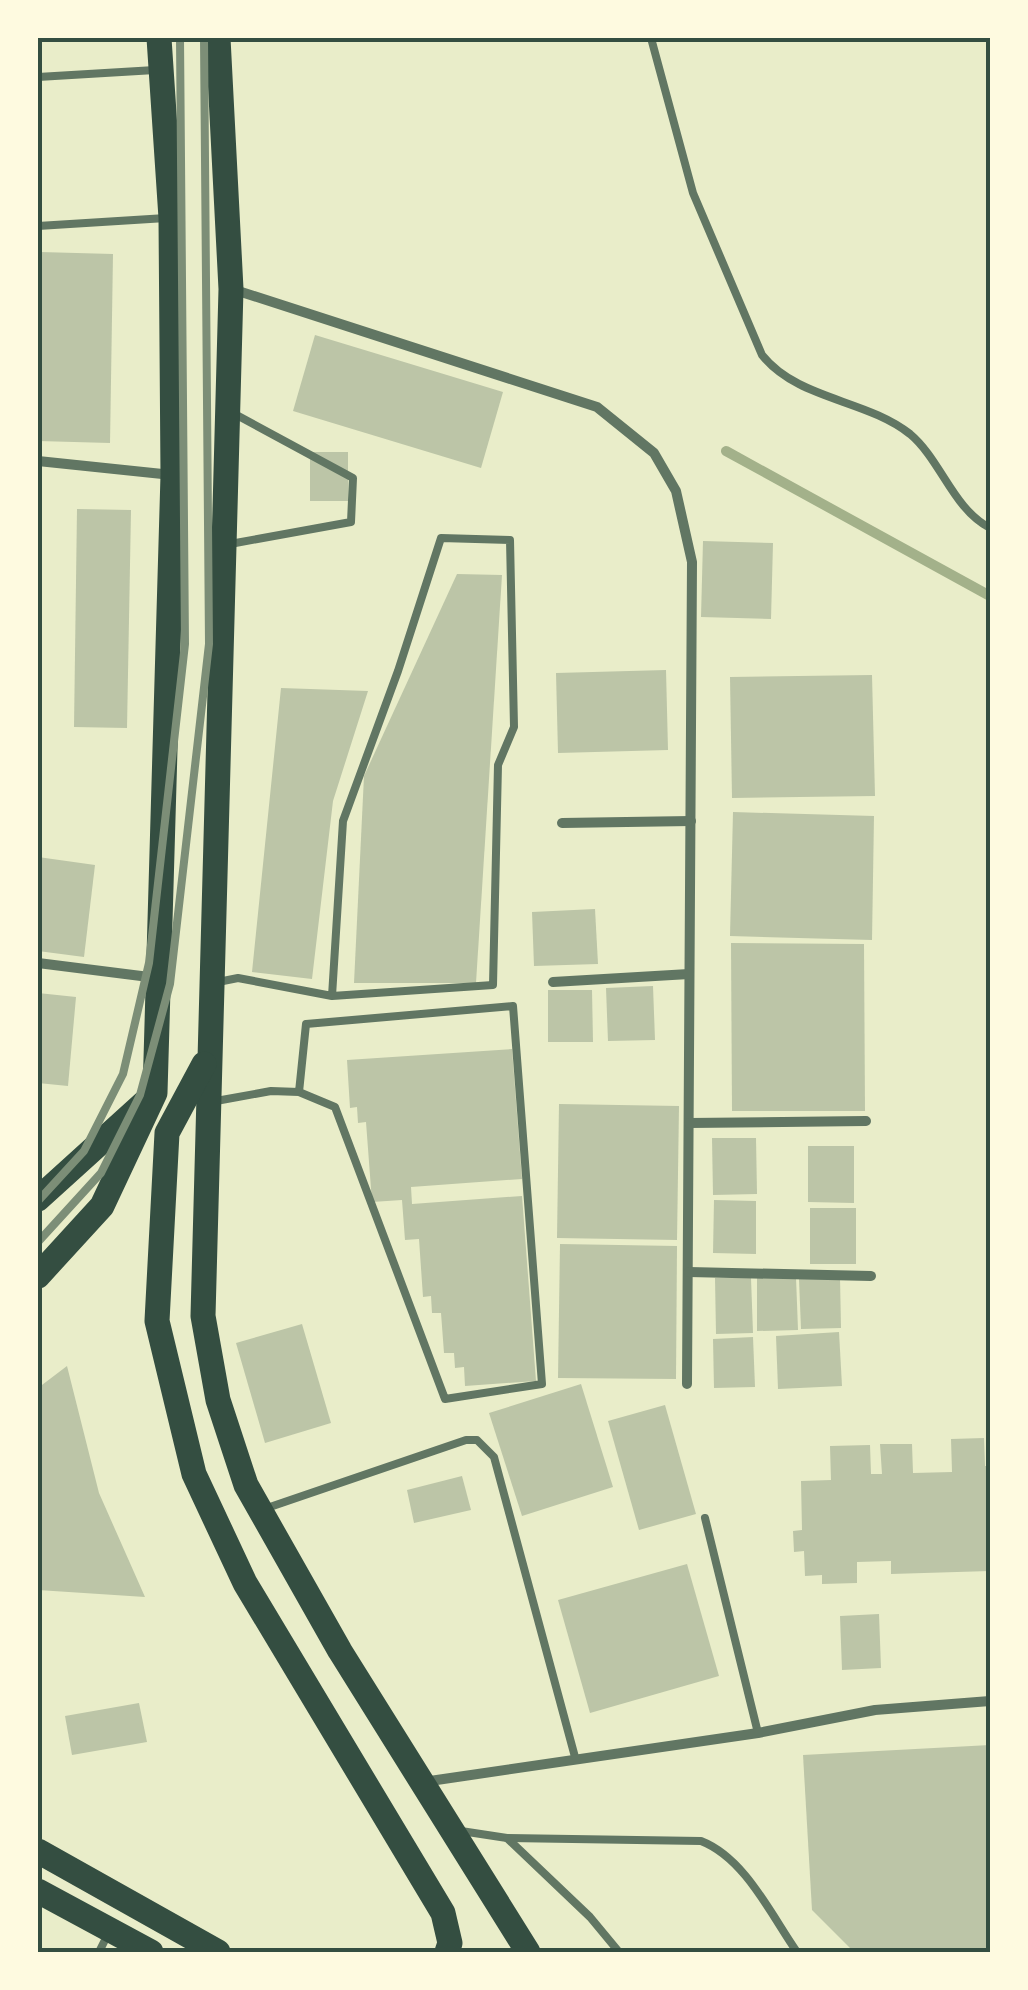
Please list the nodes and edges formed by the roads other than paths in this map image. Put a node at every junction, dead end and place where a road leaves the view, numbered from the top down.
1 (159, 38) edge
2 (218, 38) edge
3 (651, 38) edge
4 (160, 70) junction
5 (38, 77) edge
6 (171, 218) junction
7 (38, 226) edge
8 (231, 288) junction
9 (227, 410) junction
10 (38, 461) edge
11 (173, 475) junction
12 (990, 528) edge
13 (223, 546) junction
14 (690, 820) junction
15 (562, 823) dead end
16 (38, 963) edge
17 (689, 974) junction
18 (158, 978) junction
19 (553, 982) dead end
20 (209, 984) junction
21 (332, 996) junction
22 (210, 1054) junction
23 (299, 1092) junction
24 (156, 1093) junction
25 (206, 1102) junction
26 (866, 1121) dead end
27 (689, 1123) junction
28 (38, 1199) edge
29 (689, 1272) junction
30 (38, 1276) edge
31 (871, 1276) dead end
32 (688, 1384) dead end
33 (260, 1510) junction
34 (705, 1518) dead end
35 (990, 1701) edge
36 (758, 1733) junction
37 (575, 1757) junction
38 (421, 1782) junction
39 (451, 1830) junction
40 (507, 1838) junction
41 (38, 1851) edge
42 (38, 1890) edge
43 (104, 1942) edge
44 (151, 1952) edge
45 (218, 1952) edge
46 (447, 1952) edge
47 (528, 1952) edge
48 (619, 1952) edge
49 (798, 1952) edge

1 - 4 main road
2 - 8 main road
3 - 12 lane
4 - 5 lane
4 - 6 main road
6 - 7 lane
6 - 11 main road
8 - 9 main road
8 - 14 street
9 - 13 main road
9 - 13 lane
10 - 11 street
11 - 18 main road
13 - 20 main road
14 - 15 street
14 - 17 street
16 - 18 street
17 - 19 street
17 - 27 street
18 - 24 main road
20 - 21 lane
20 - 22 main road
21 - 21 lane
22 - 25 main road
22 - 46 main road
23 - 23 lane
23 - 25 lane
24 - 28 main road
24 - 30 main road
25 - 33 main road
26 - 27 street
27 - 29 street
29 - 31 street
29 - 32 street
33 - 37 lane
33 - 38 main road
34 - 36 lane
35 - 36 street
36 - 37 street
37 - 38 street
38 - 39 main road
39 - 40 lane
39 - 47 main road
40 - 48 lane
40 - 49 lane
41 - 45 main road
42 - 43 main road
43 - 44 main road

